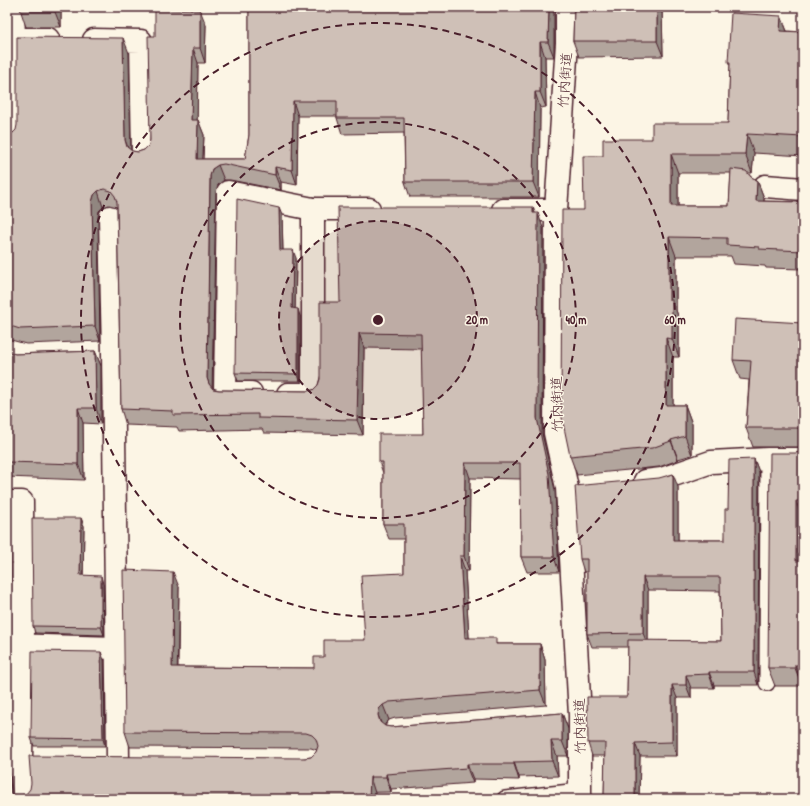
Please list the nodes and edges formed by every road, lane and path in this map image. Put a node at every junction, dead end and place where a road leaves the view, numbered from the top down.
1 (13, 7) edge
2 (566, 7) edge
3 (10, 39) edge
4 (14, 140) edge
5 (143, 155) edge
6 (765, 186) dead end
7 (803, 189) edge
8 (313, 209) junction
9 (392, 209) edge
10 (486, 210) edge
11 (556, 210) junction
12 (110, 217) dead end
13 (91, 354) edge
14 (113, 354) junction
15 (768, 459) junction
16 (803, 459) edge
17 (625, 483) edge
18 (589, 486) edge
19 (566, 488) junction
20 (7, 502) edge
21 (15, 645) edge
22 (116, 648) junction
23 (767, 683) edge
24 (580, 715) junction
25 (557, 717) edge
26 (14, 758) edge
27 (44, 758) edge
28 (96, 759) edge
29 (118, 759) junction
30 (141, 759) edge
31 (580, 795) edge
32 (24, 799) edge
33 (505, 799) edge

1 - 3 street
2 - 11 street, 竹内街道
3 - 4 lane
3 - 5 street
6 - 7 street
8 - 8 street
8 - 9 street
10 - 11 street
11 - 19 street, 竹内街道
12 - 14 street
13 - 14 street
14 - 22 street
15 - 16 street
15 - 17 street
15 - 23 lane
18 - 19 street
19 - 24 street, 竹内街道
20 - 21 street
21 - 22 street
21 - 26 street
22 - 29 street
24 - 25 street
24 - 31 street, 竹内街道
26 - 27 street
26 - 32 street
28 - 29 street
29 - 30 street
31 - 33 lane

